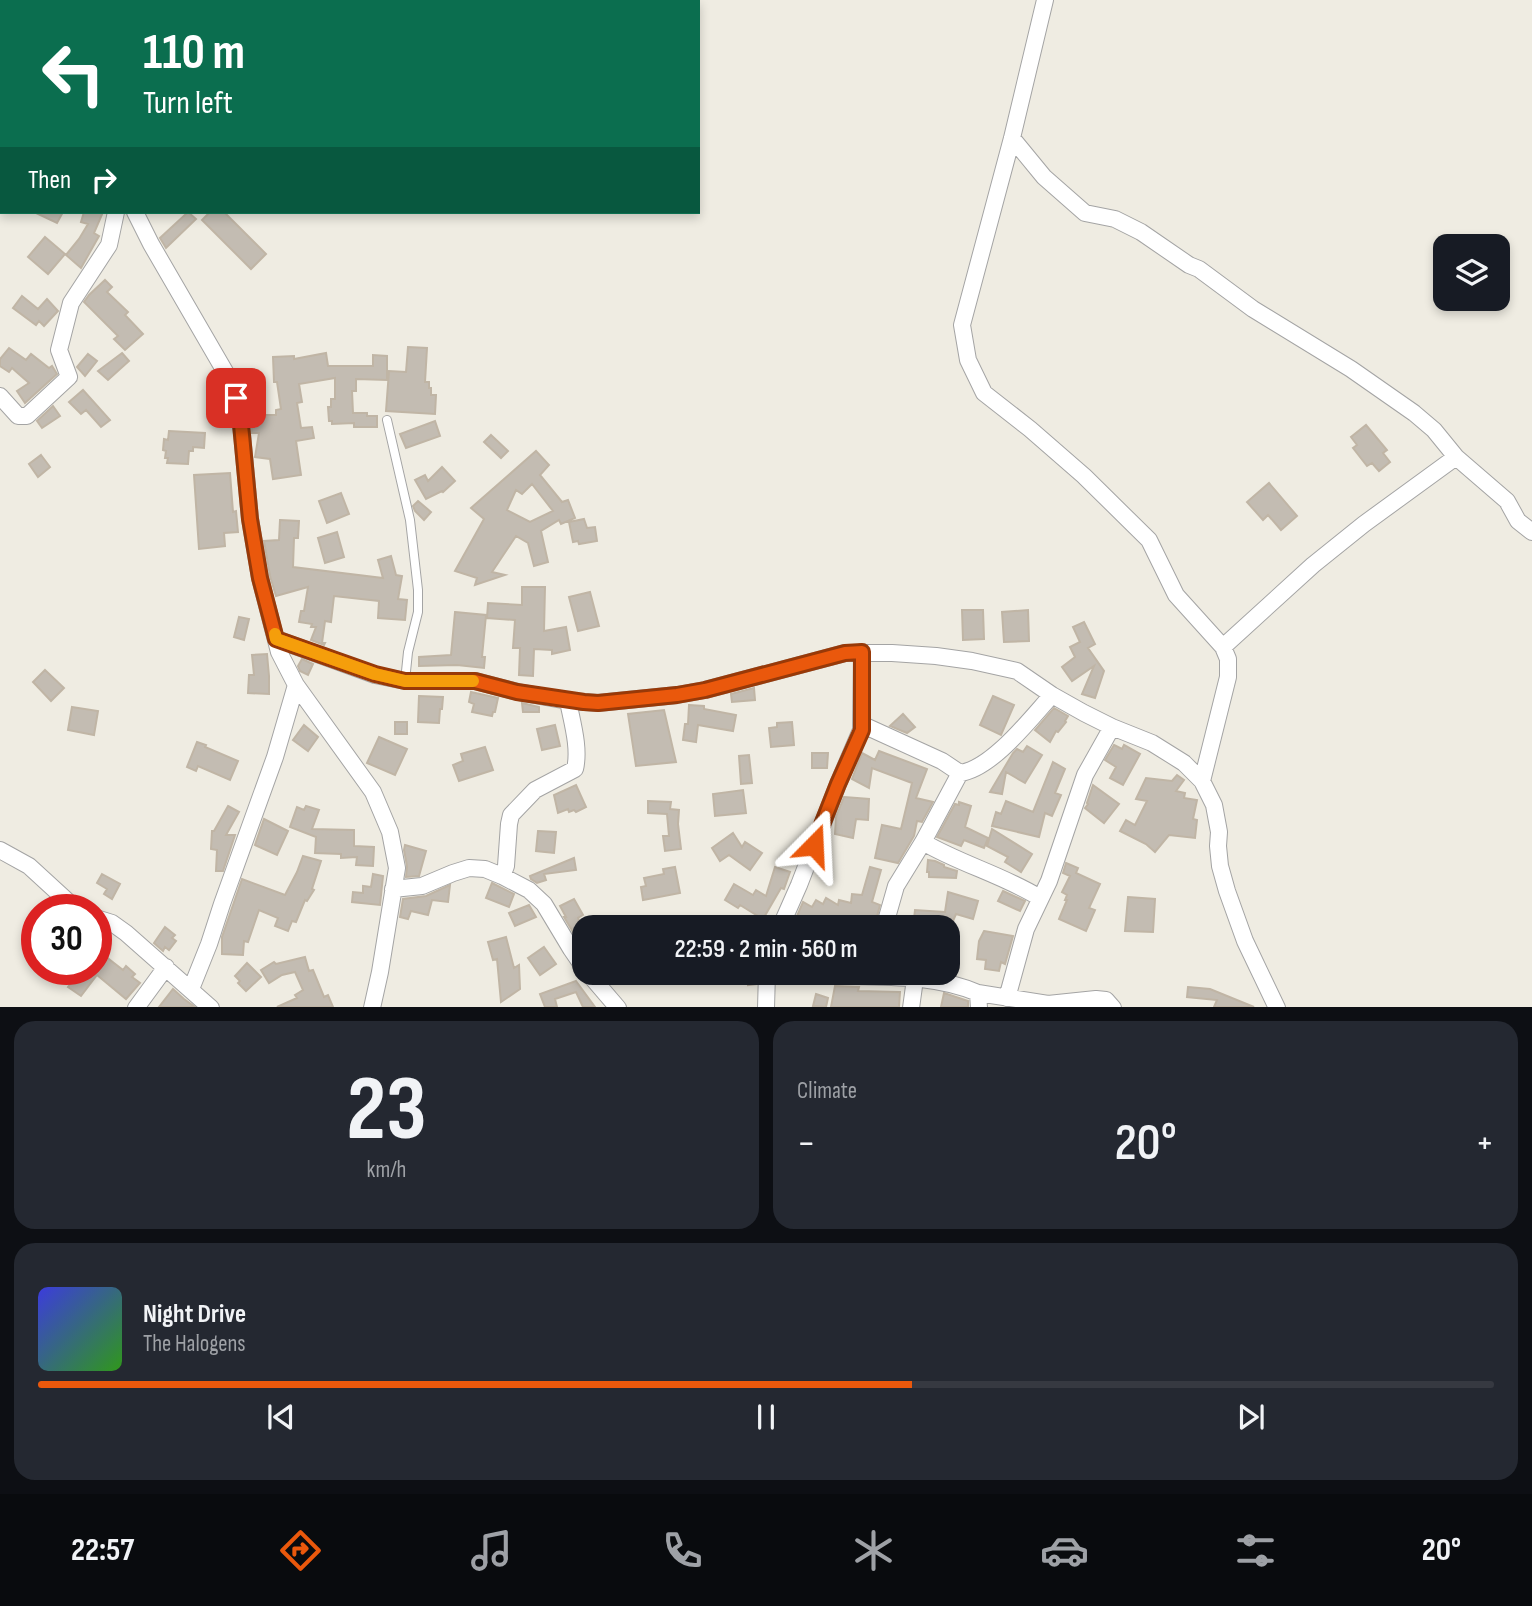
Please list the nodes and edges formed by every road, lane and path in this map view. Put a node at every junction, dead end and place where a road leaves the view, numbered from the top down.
1 (1045, 0) edge
2 (1012, 138) junction
3 (116, 214) edge
4 (136, 214) edge
5 (0, 396) edge
6 (387, 420) dead end
7 (1456, 457) junction
8 (1532, 532) edge
9 (276, 639) junction
10 (1223, 647) junction
11 (862, 652) junction
12 (405, 681) junction
13 (296, 685) junction
14 (1052, 695) junction
15 (568, 701) junction
16 (863, 724) junction
17 (1112, 727) junction
18 (960, 773) junction
19 (1202, 781) junction
20 (923, 842) junction
21 (0, 850) edge
22 (502, 876) junction
23 (393, 889) junction
24 (60, 894) edge
25 (1040, 898) junction
26 (785, 915) edge
27 (888, 915) edge
28 (112, 923) edge
29 (572, 950) edge
30 (166, 967) junction
31 (599, 985) edge
32 (767, 985) edge
33 (914, 985) edge
34 (952, 985) edge
35 (191, 989) junction
36 (1007, 998) junction
37 (979, 1000) edge
38 (136, 1007) edge
39 (211, 1007) edge
40 (372, 1007) edge
41 (618, 1007) edge
42 (766, 1007) edge
43 (911, 1007) edge
44 (1112, 1007) edge
45 (1277, 1007) edge

1 - 2 street
2 - 7 street
2 - 10 street
3 - 5 street
4 - 9 street
6 - 12 lane
7 - 8 street
7 - 10 street
9 - 12 street
9 - 13 street
10 - 19 street
11 - 14 street
11 - 15 street
11 - 16 street
12 - 15 street
13 - 23 street
13 - 35 street
14 - 17 street
14 - 18 street
15 - 22 street
16 - 18 street
16 - 26 street
17 - 19 street
17 - 25 street
18 - 20 street
19 - 45 street
20 - 25 street
20 - 27 street
21 - 24 street
22 - 23 street
22 - 29 street
23 - 40 street
25 - 36 street
28 - 30 street
30 - 35 street
30 - 38 street
31 - 41 street
32 - 42 street
33 - 43 street
34 - 37 street
35 - 39 street
36 - 37 street
36 - 44 street

